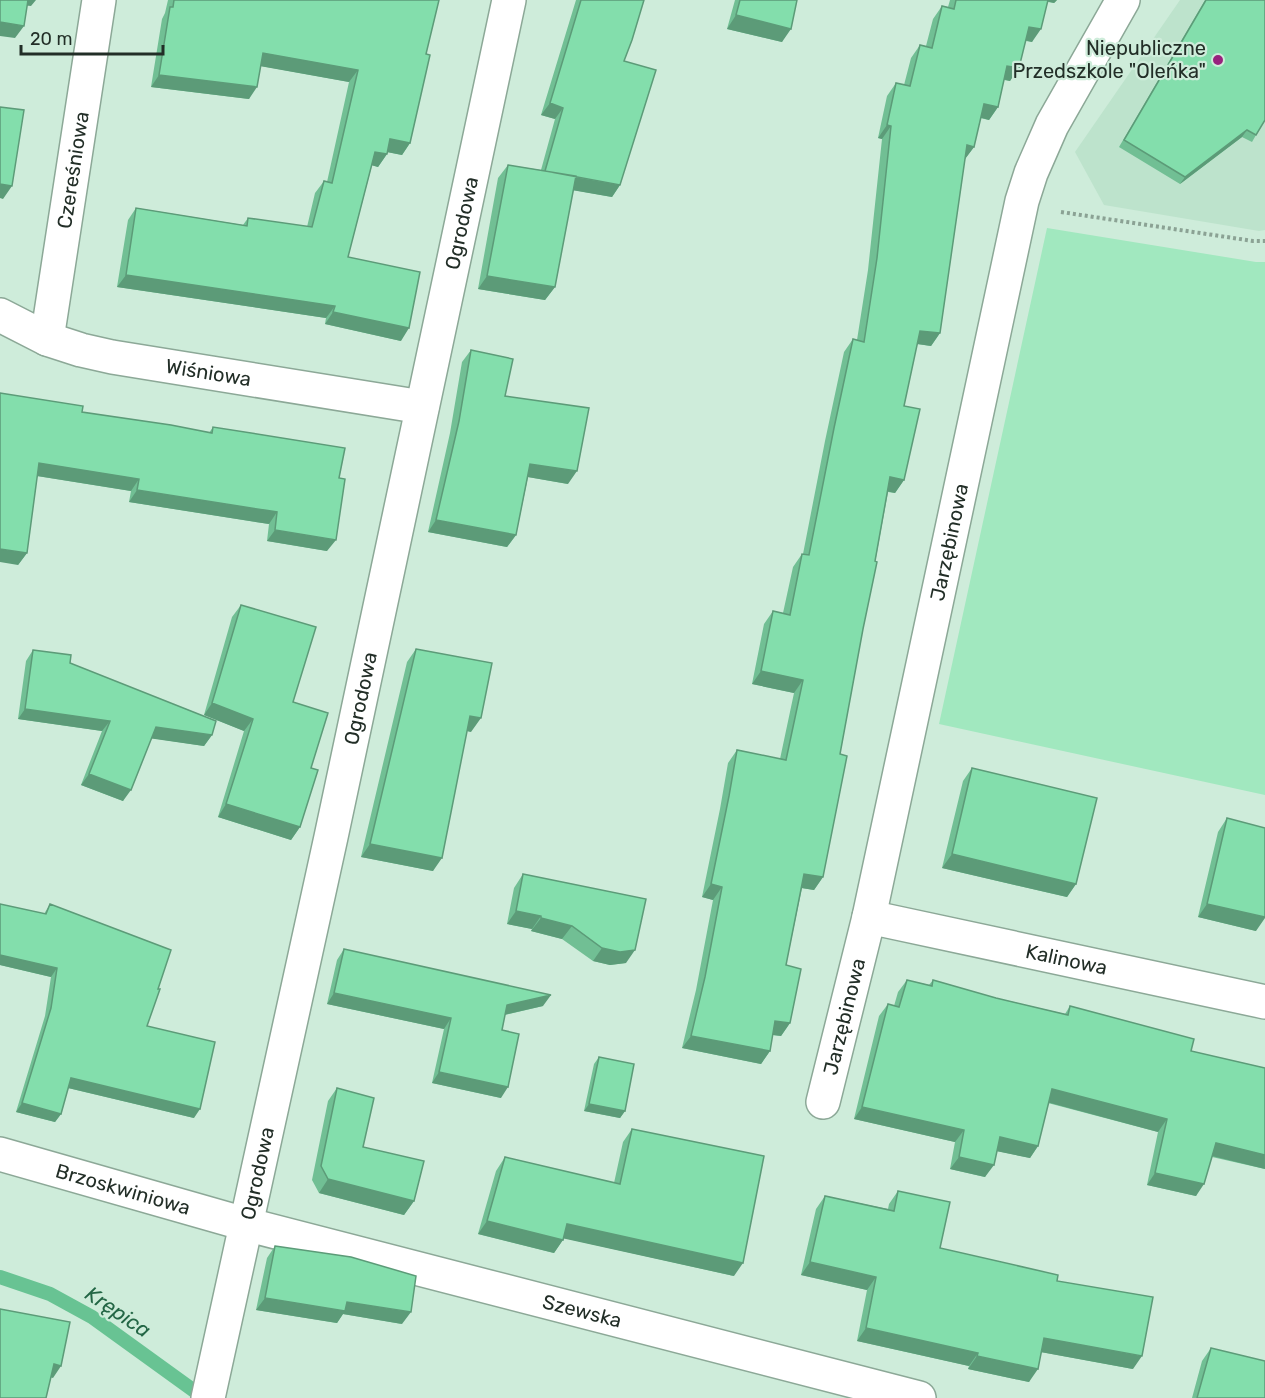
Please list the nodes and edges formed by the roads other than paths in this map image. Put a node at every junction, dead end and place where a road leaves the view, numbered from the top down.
1 (99, 0) edge
2 (509, 0) edge
3 (1123, 0) edge
4 (0, 315) edge
5 (47, 339) junction
6 (422, 407) junction
7 (869, 917) junction
8 (1265, 1002) edge
9 (823, 1102) dead end
10 (0, 1154) edge
11 (245, 1224) junction
12 (210, 1388) edge
13 (919, 1398) edge

1 - 5 street, Czereśniowa
2 - 6 street, Ogrodowa
3 - 7 street, Jarzębinowa
4 - 5 street, Wiśniowa
5 - 6 street, Wiśniowa
6 - 11 street, Ogrodowa
7 - 8 street, Kalinowa
7 - 9 street, Jarzębinowa
10 - 11 street, Brzoskwiniowa
11 - 12 street, Ogrodowa
11 - 13 street, Szewska

